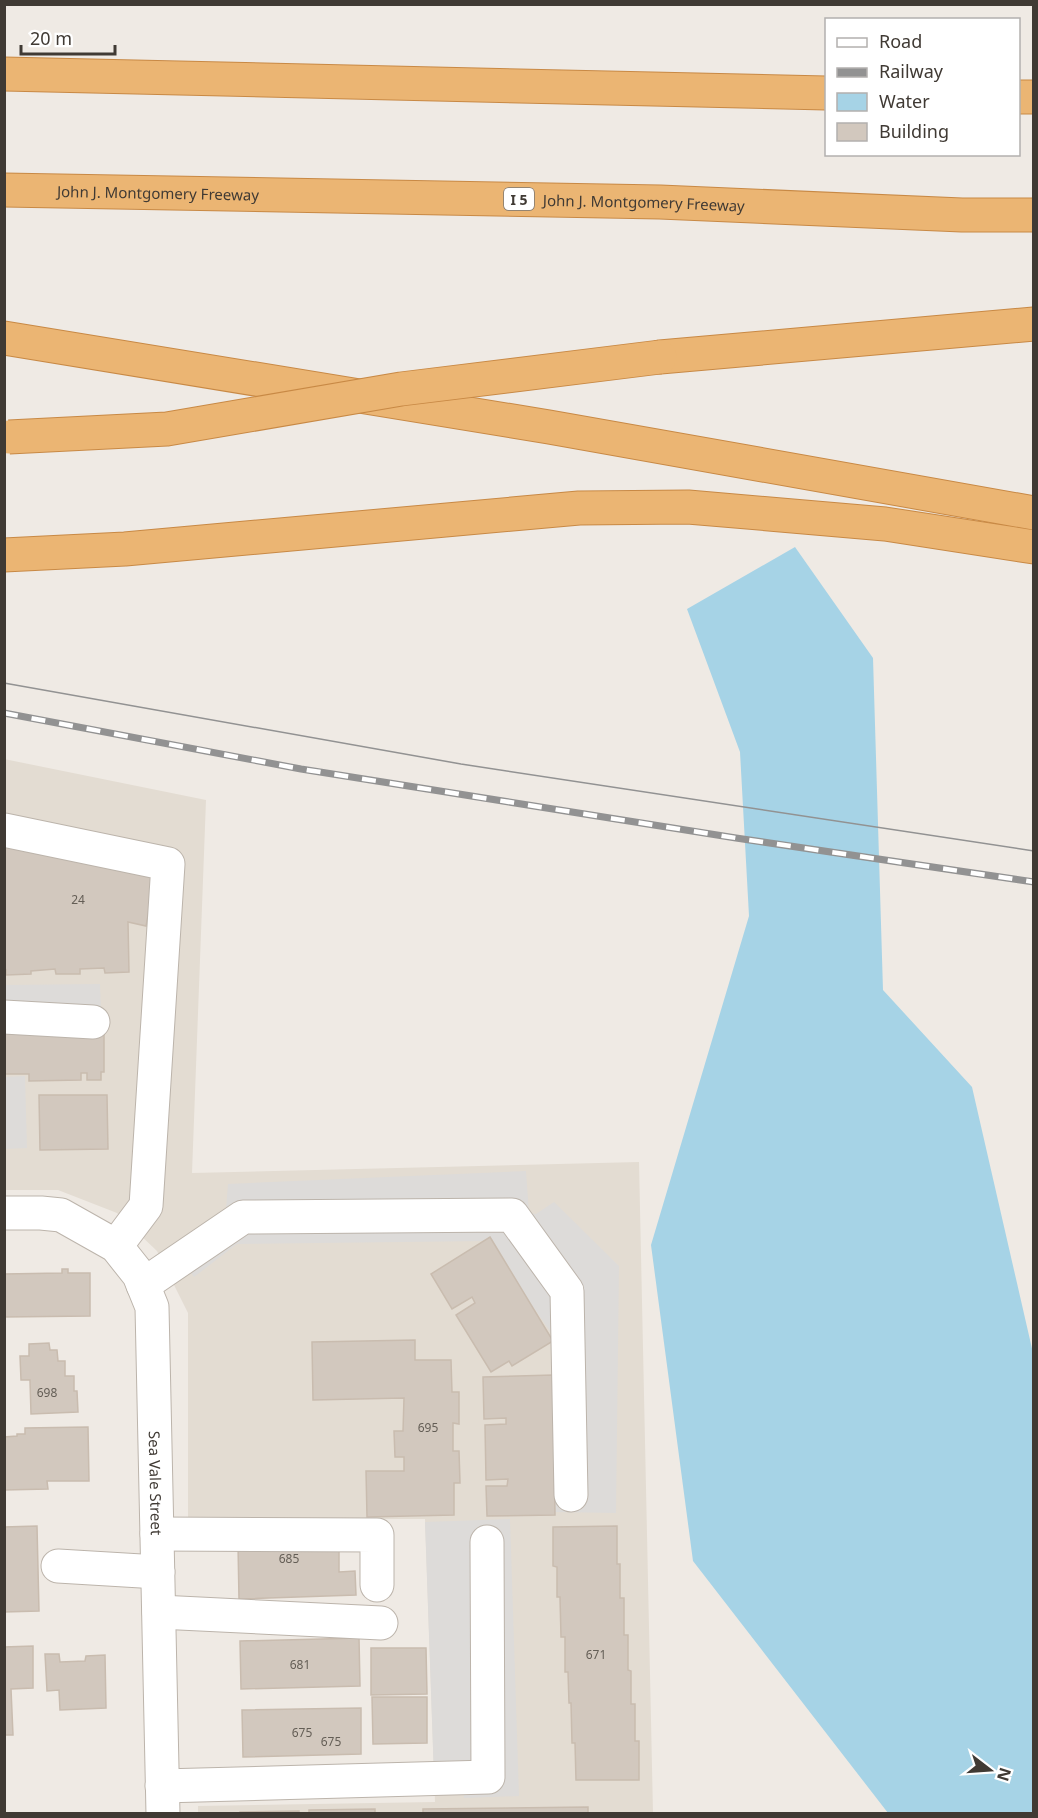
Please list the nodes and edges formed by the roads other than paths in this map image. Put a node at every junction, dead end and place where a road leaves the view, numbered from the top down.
1 (4, 74) edge
2 (825, 93) edge
3 (4, 190) edge
4 (1034, 214) edge
5 (1034, 324) edge
6 (4, 338) edge
7 (7, 437) edge
8 (1034, 513) edge
9 (1034, 547) edge
10 (4, 555) edge
11 (4, 830) edge
12 (4, 1017) edge
13 (93, 1022) dead end
14 (4, 1213) edge
15 (116, 1246) junction
16 (143, 1285) junction
17 (571, 1495) dead end
18 (157, 1534) junction
19 (487, 1542) dead end
20 (58, 1566) dead end
21 (158, 1572) junction
22 (377, 1585) dead end
23 (159, 1612) junction
24 (381, 1623) dead end
25 (162, 1800) edge

1 - 2 highway
3 - 4 highway, John J. Montgomery Freeway / I 5
5 - 7 highway, bridge
6 - 8 highway
9 - 10 highway
11 - 15 street
12 - 13 street
14 - 15 street, Sea Vale Street
15 - 16 street, Sea Vale Street
16 - 17 street
16 - 18 street, Sea Vale Street
18 - 21 street, Sea Vale Street
18 - 22 street
19 - 25 street
20 - 21 street
21 - 23 street, Sea Vale Street
23 - 24 street
23 - 25 street, Sea Vale Street

